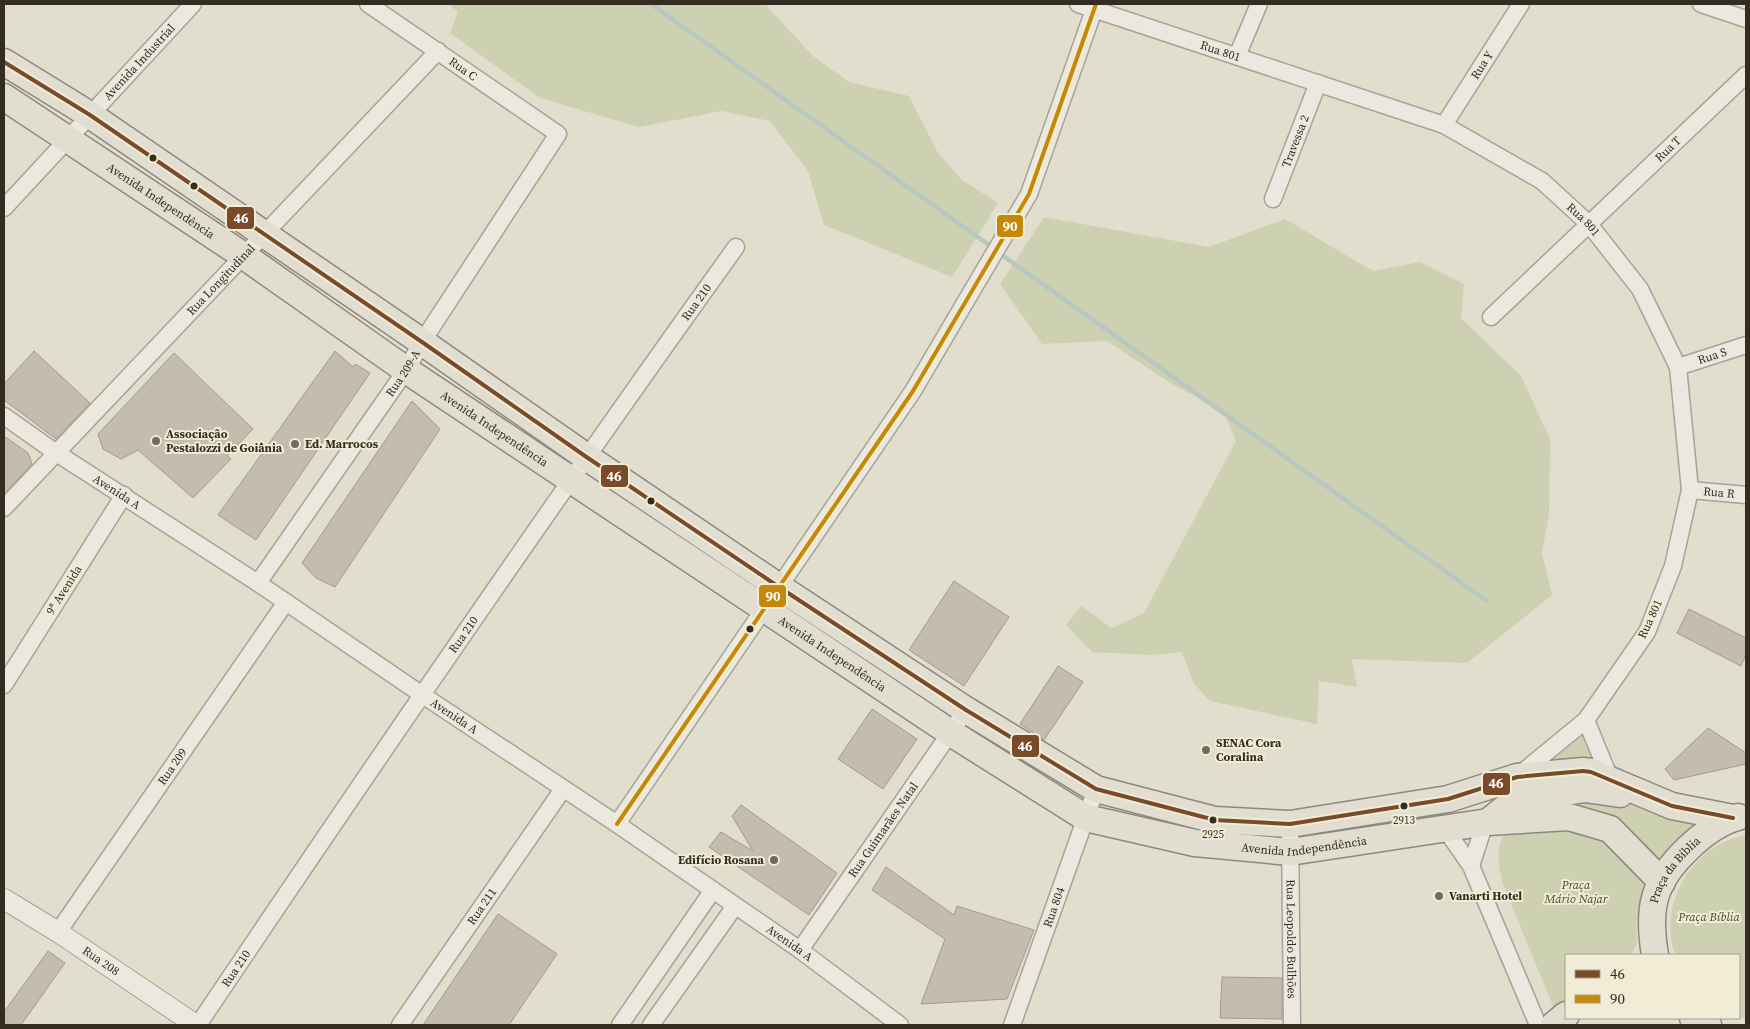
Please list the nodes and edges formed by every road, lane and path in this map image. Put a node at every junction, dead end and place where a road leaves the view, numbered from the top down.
1 (193, 4) edge
2 (368, 4) edge
3 (1078, 4) edge
4 (1260, 4) edge
5 (1521, 4) edge
6 (1701, 4) edge
7 (1095, 6) edge
8 (1746, 19) edge
9 (438, 51) junction
10 (1237, 56) junction
11 (4, 62) edge
12 (1746, 75) edge
13 (1318, 84) junction
14 (4, 97) edge
15 (90, 115) junction
16 (1444, 125) junction
17 (558, 134) joint
18 (68, 138) junction
19 (1273, 199) dead end
20 (4, 208) edge
21 (1589, 224) junction
22 (264, 234) junction
23 (736, 247) dead end
24 (244, 256) junction
25 (1491, 317) dead end
26 (422, 342) junction
27 (1746, 345) edge
28 (1678, 367) junction
29 (406, 370) junction
30 (4, 416) edge
31 (55, 452) junction
32 (585, 456) junction
33 (570, 479) junction
34 (1690, 490) junction
35 (1746, 494) edge
36 (124, 495) junction
37 (4, 508) edge
38 (258, 583) junction
39 (779, 587) junction
40 (286, 602) junction
41 (764, 608) junction
42 (4, 685) edge
43 (421, 694) junction
44 (966, 710) junction
45 (1586, 720) junction
46 (951, 733) junction
47 (1517, 777) junction
48 (1611, 781) junction
49 (563, 789) junction
50 (1096, 789) junction
51 (1672, 806) junction
52 (1740, 817) edge
53 (1086, 818) junction
54 (1488, 822) junction
55 (617, 824) junction
56 (1290, 824) junction
57 (1446, 830) junction
58 (1290, 852) junction
59 (1471, 866) junction
60 (1662, 882) junction
61 (713, 890) junction
62 (4, 899) edge
63 (735, 906) junction
64 (58, 932) junction
65 (1649, 949) edge
66 (800, 950) junction
67 (1565, 1016) edge
68 (1695, 1019) edge
69 (197, 1025) edge
70 (400, 1025) edge
71 (620, 1025) edge
72 (651, 1025) edge
73 (900, 1025) edge
74 (1012, 1025) edge
75 (1292, 1025) edge
76 (1538, 1025) edge
77 (1554, 1025) edge
78 (1708, 1025) edge

1 - 15 street, Avenida Industrial
2 - 9 street, Rua C
3 - 7 street, Rua 801
4 - 10 street
5 - 16 street, Rua Y
6 - 8 street
7 - 10 street, Rua 801
7 - 39 street
9 - 17 street, Rua C
9 - 22 street, Rua Longitudinal
10 - 13 street, Rua 801
11 - 15 main road, Avenida Independência
12 - 21 street, Rua T
13 - 16 street, Rua 801
13 - 19 street, Travessa 2
14 - 18 main road, Avenida Independência
15 - 18 street, Avenida Industrial
15 - 22 main road, Avenida Independência
16 - 21 street, Rua 801
17 - 26 street, Rua 209-A
18 - 20 street, Avenida Industrial
18 - 24 main road, Avenida Independência
21 - 25 street, Rua T
21 - 28 street, Rua 801
22 - 24 street, Rua Longitudinal
22 - 26 main road, Avenida Independência
23 - 32 street, Rua 210
24 - 29 main road, Avenida Independência
24 - 31 street, Rua Longitudinal
26 - 29 street, Rua 209-A
26 - 32 main road, Avenida Independência
27 - 28 street, Rua S
28 - 34 street, Rua 801
29 - 33 main road, Avenida Independência
29 - 38 street, Rua 209-A
30 - 31 street, Avenida A
31 - 36 street, Avenida A
31 - 37 street, Rua Longitudinal
32 - 33 street, Rua 210
32 - 39 main road, Avenida Independência
33 - 41 main road, Avenida Independência
33 - 43 street, Rua 210
34 - 35 street, Rua R
34 - 45 street, Rua 801
36 - 38 street, Avenida A
36 - 42 street, 9ª Avenida
38 - 40 street, Avenida A
39 - 41 street
39 - 44 main road, Avenida Independência
40 - 43 street, Avenida A
40 - 64 street, Rua 209
41 - 46 main road, Avenida Independência
41 - 55 street
43 - 49 street, Avenida A
43 - 69 street, Rua 210
44 - 46 street, Rua Guimarães Natal
44 - 50 main road, Avenida Independência
45 - 47 street, Rua 801
45 - 48 street
46 - 53 main road, Avenida Independência
46 - 66 street, Rua Guimarães Natal
47 - 48 main road, Avenida Independência
47 - 56 main road, Avenida Independência
48 - 51 main road, Avenida Independência
49 - 55 street, Avenida A
49 - 70 street, Rua 211
50 - 53 street, Rua 804
50 - 56 main road, Avenida Independência
51 - 52 main road, Avenida Independência
51 - 54 main road
52 - 60 main road, Praça da Bíblia
53 - 58 main road, Avenida Independência
53 - 74 street, Rua 804
54 - 57 main road, Avenida Independência
54 - 59 street
54 - 60 main road, Avenida Independência
55 - 61 street, Avenida A
56 - 58 street, Rua Leopoldo Bulhões
57 - 58 main road, Avenida Independência
57 - 59 street
58 - 75 street, Rua Leopoldo Bulhões
59 - 76 street
60 - 65 main road, Praça da Bíblia
61 - 63 street, Avenida A
61 - 71 street
62 - 64 street, Rua 208
63 - 66 street, Avenida A
63 - 72 street
64 - 69 street, Rua 208
66 - 73 street, Avenida A
67 - 77 main road
68 - 78 main road

